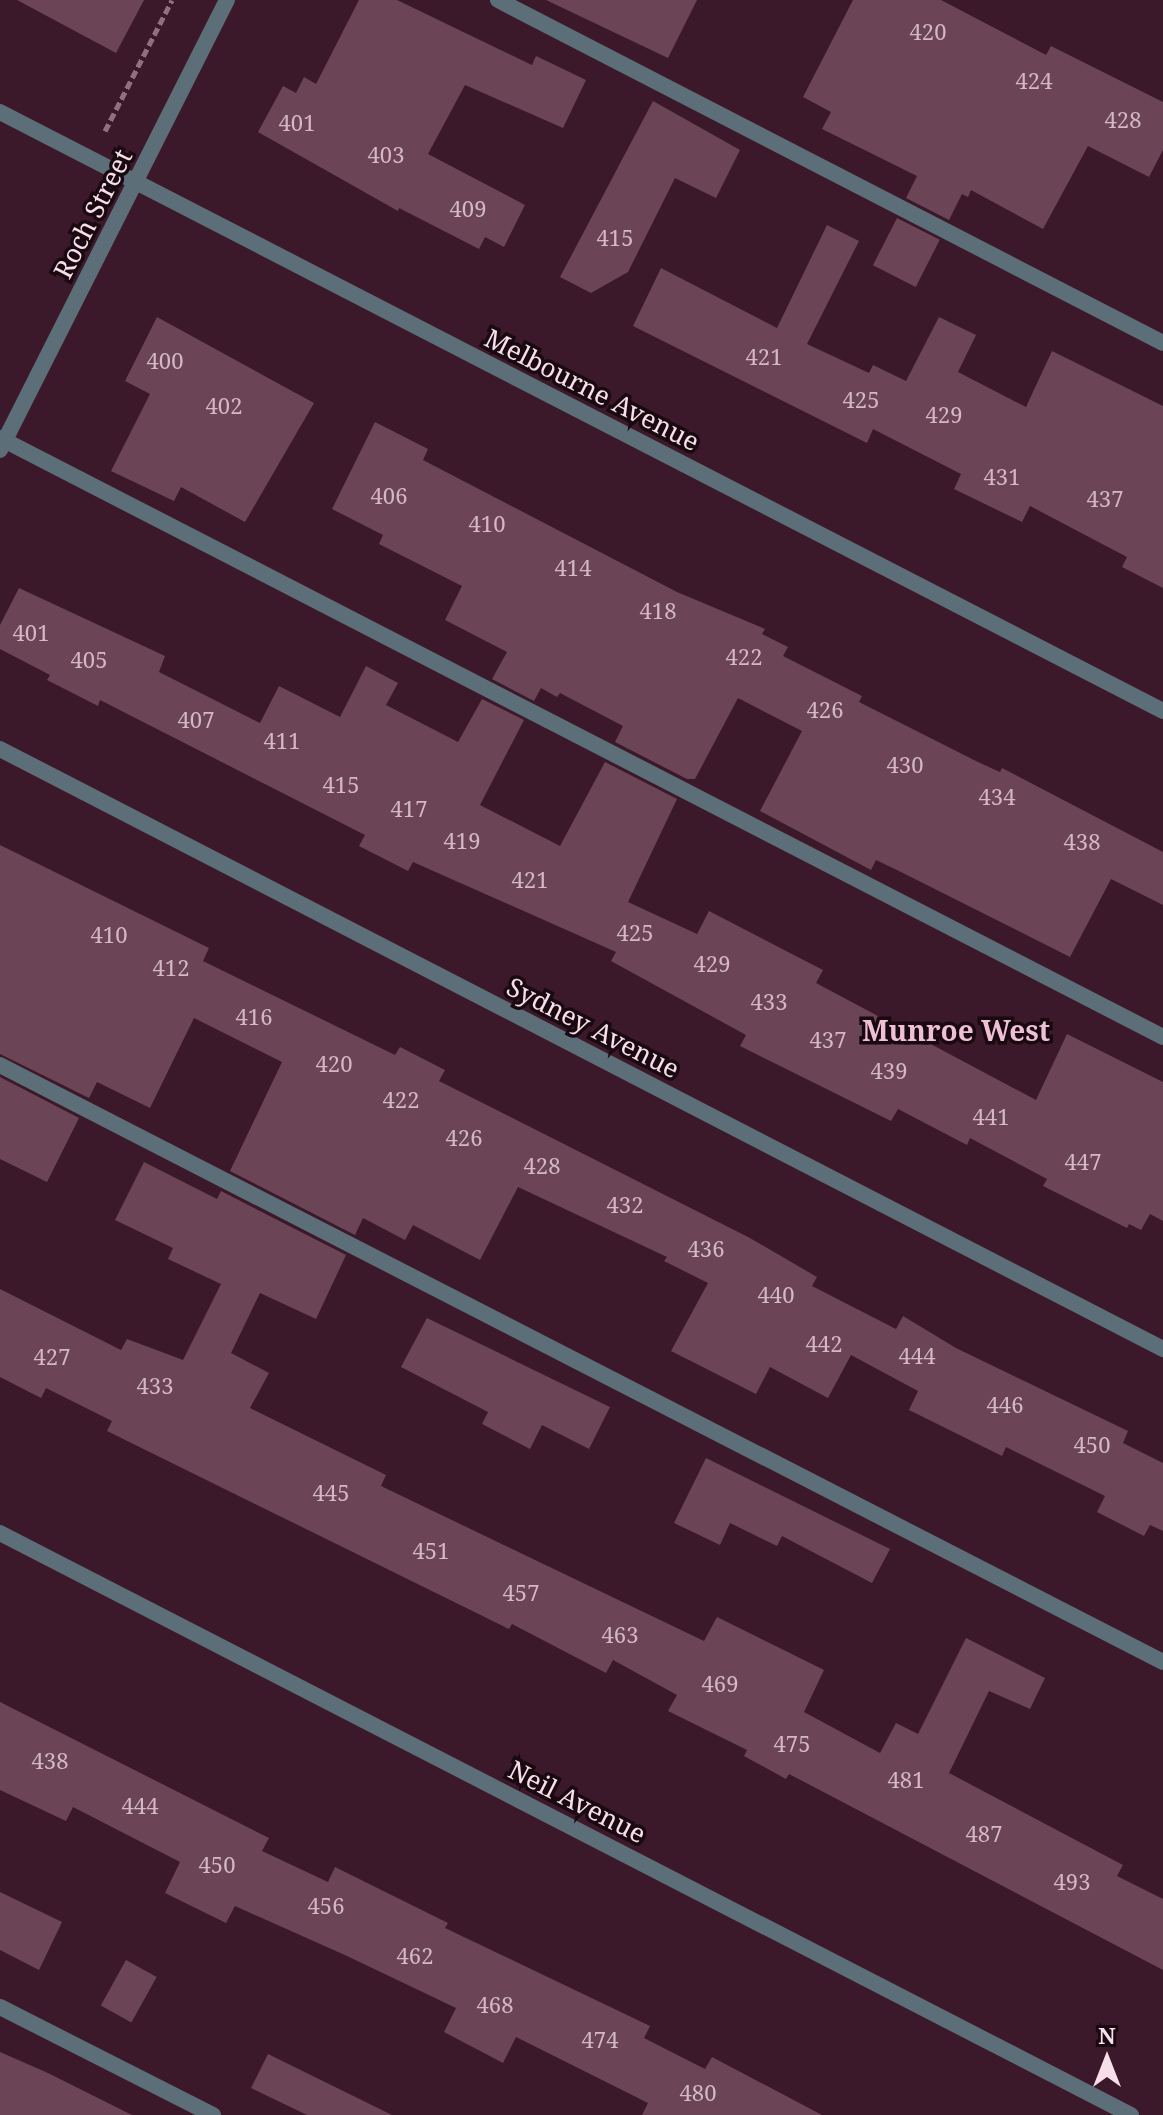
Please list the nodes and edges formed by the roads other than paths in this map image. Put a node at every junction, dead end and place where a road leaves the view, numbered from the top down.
1 (227, 0) edge
2 (498, 0) edge
3 (0, 112) edge
4 (136, 182) junction
5 (1163, 343) edge
6 (2, 443) edge
7 (1163, 711) edge
8 (0, 749) edge
9 (1163, 1037) edge
10 (0, 1065) edge
11 (1163, 1349) edge
12 (0, 1533) edge
13 (1163, 1662) edge
14 (0, 2007) edge
15 (213, 2115) edge
16 (1131, 2115) edge

1 - 4 street, Roch Street
2 - 5 street
3 - 4 street, Melbourne Avenue
4 - 6 street, Roch Street
4 - 7 street, Melbourne Avenue
6 - 9 street
8 - 11 street, Sydney Avenue
10 - 13 street
12 - 16 street, Neil Avenue
14 - 15 street

